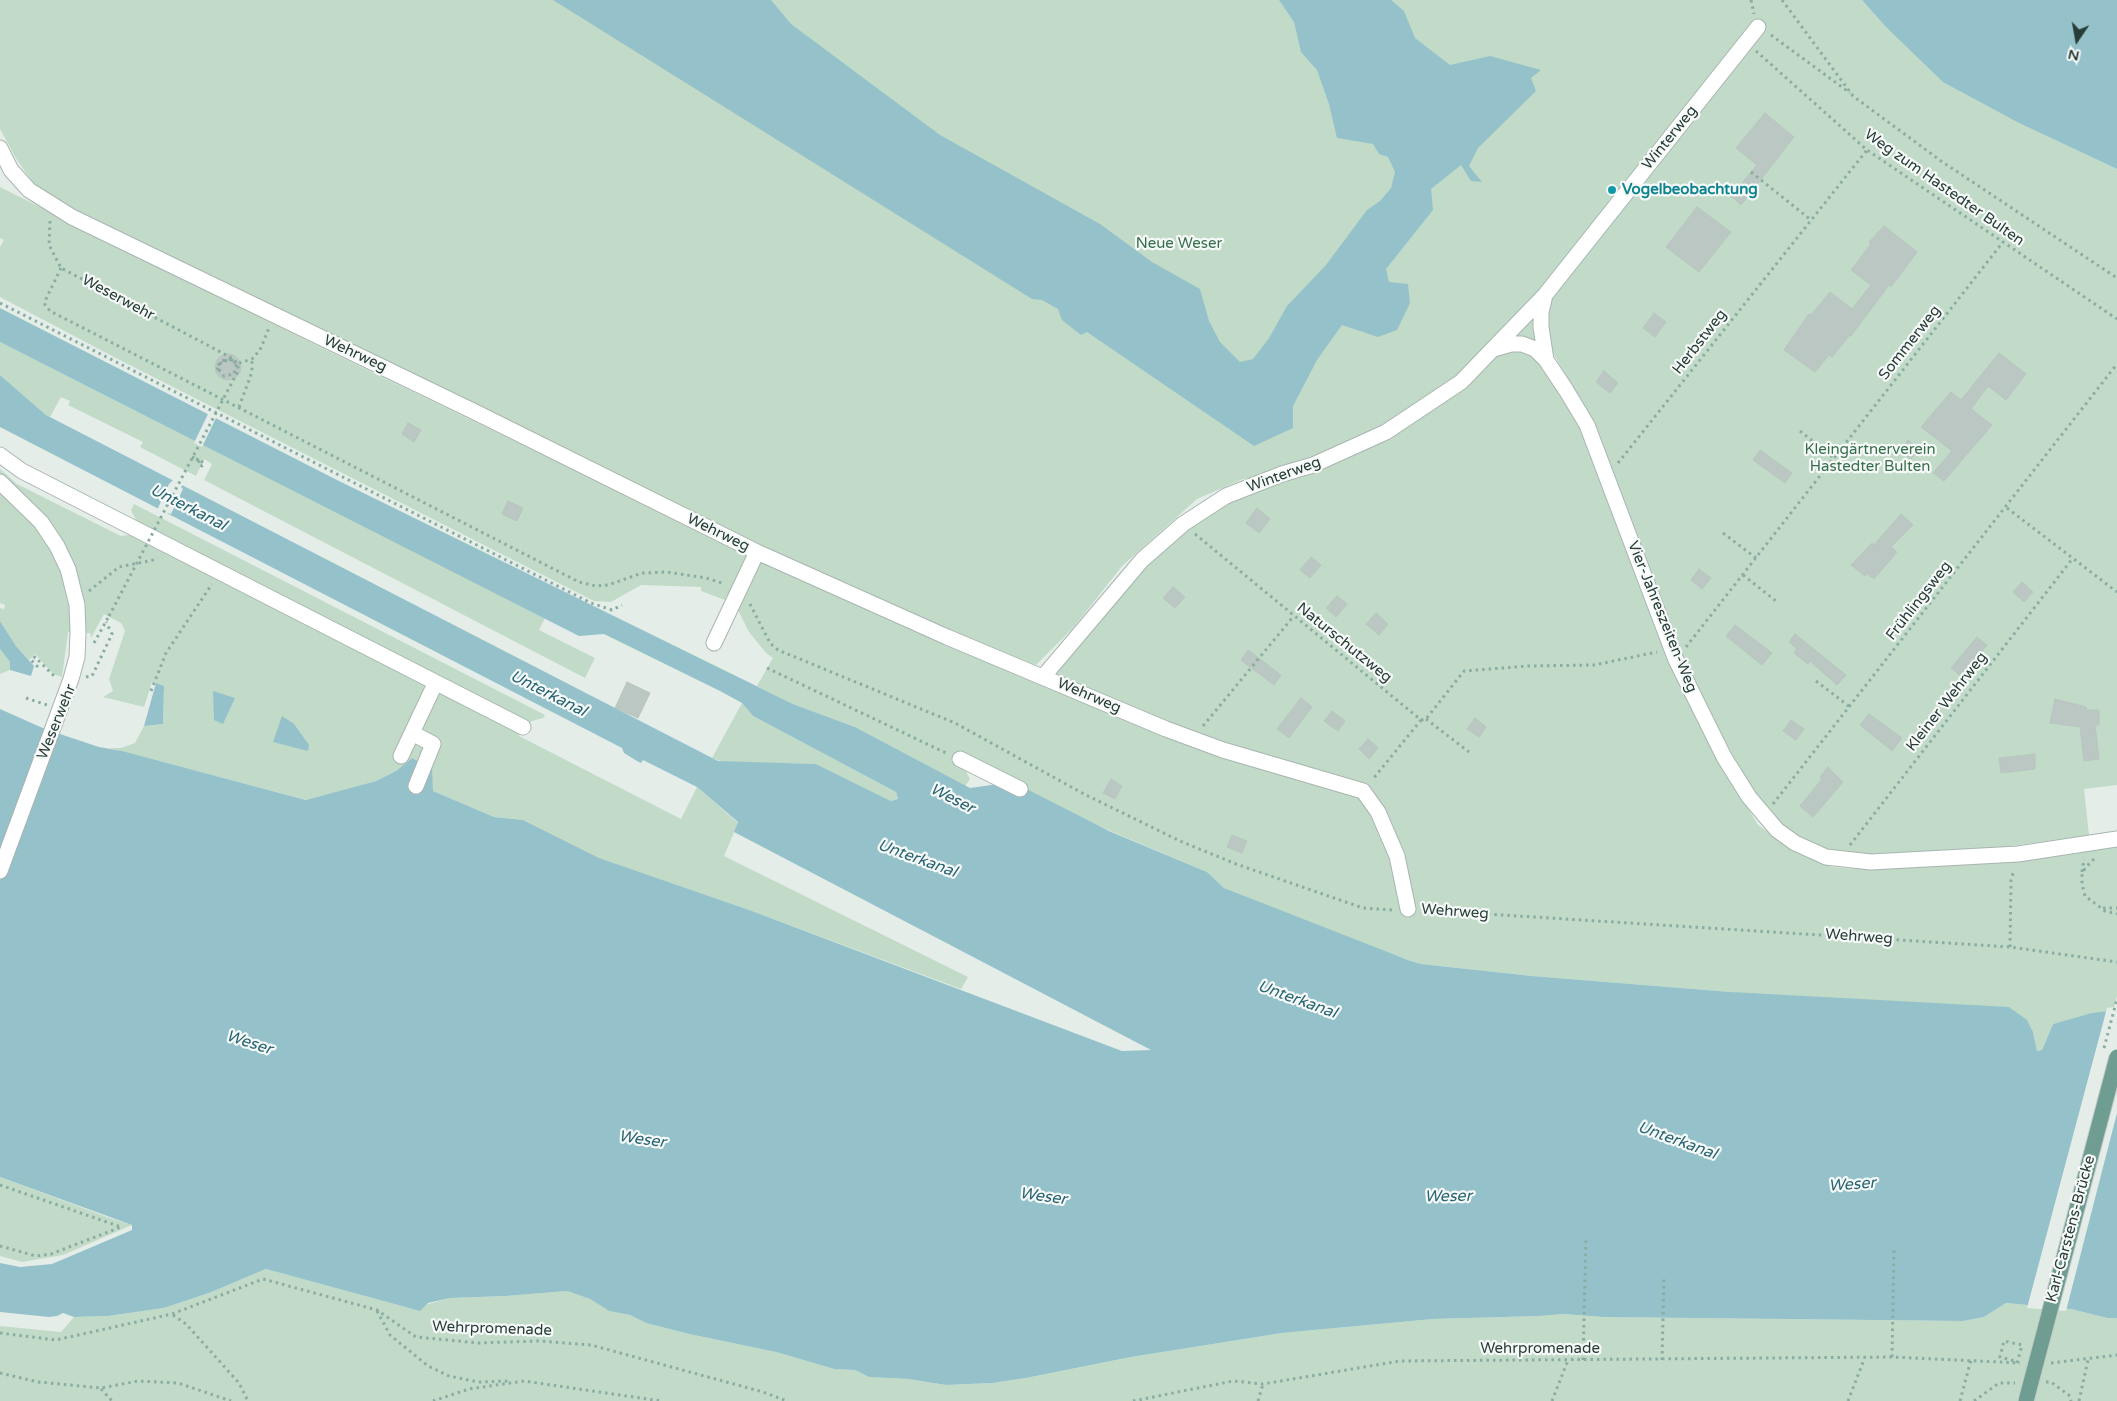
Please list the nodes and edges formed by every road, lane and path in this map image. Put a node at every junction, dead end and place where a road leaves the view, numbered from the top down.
1 (1782, 0) edge
2 (1758, 27) joint
3 (1747, 42) junction
4 (1853, 96) junction
5 (1867, 150) junction
6 (2, 155) edge
7 (1751, 172) dead end
8 (52, 206) junction
9 (1811, 220) junction
10 (2003, 242) junction
11 (62, 268) junction
12 (2117, 278) edge
13 (1545, 295) junction
14 (0, 303) edge
15 (274, 316) junction
16 (2117, 319) edge
17 (1493, 349) junction
18 (232, 358) junction
19 (252, 359) junction
20 (1546, 360) junction
21 (2117, 364) edge
22 (217, 370) junction
23 (235, 375) junction
24 (238, 407) junction
25 (1800, 432) dead end
26 (0, 455) edge
27 (194, 458) junction
28 (1834, 458) junction
29 (202, 461) dead end
30 (1607, 477) junction
31 (0, 482) edge
32 (2006, 508) junction
33 (1183, 524) junction
34 (1723, 533) dead end
35 (176, 552) junction
36 (757, 552) junction
37 (1756, 558) junction
38 (2073, 558) junction
39 (219, 574) junction
40 (1743, 575) junction
41 (740, 589) junction
42 (2117, 592) edge
43 (1776, 601) dead end
44 (78, 605) junction
45 (622, 605) dead end
46 (1293, 617) junction
47 (106, 622) junction
48 (96, 640) dead end
49 (714, 642) dead end
50 (1674, 654) junction
51 (38, 667) dead end
52 (767, 668) dead end
53 (1044, 677) junction
54 (65, 679) junction
55 (1816, 681) dead end
56 (435, 684) junction
57 (151, 691) dead end
58 (26, 698) dead end
59 (35, 701) dead end
60 (1850, 707) junction
61 (1426, 719) junction
62 (1421, 720) junction
63 (523, 727) dead end
64 (412, 733) junction
65 (1192, 739) junction
66 (1469, 752) dead end
67 (401, 756) dead end
68 (960, 759) joint
69 (416, 786) dead end
70 (1020, 789) dead end
71 (1363, 791) junction
72 (1763, 816) junction
73 (2117, 838) edge
74 (2086, 843) junction
75 (2018, 854) junction
76 (2098, 857) dead end
77 (1839, 859) junction
78 (0, 871) edge
79 (2117, 908) edge
80 (1408, 909) junction
81 (2117, 914) edge
82 (2010, 946) junction
83 (2117, 962) edge
84 (2117, 1057) edge
85 (0, 1185) edge
86 (1586, 1240) dead end
87 (0, 1246) edge
88 (1894, 1248) dead end
89 (1664, 1278) dead end
90 (377, 1310) junction
91 (172, 1314) junction
92 (0, 1333) edge
93 (1864, 1357) junction
94 (1892, 1357) junction
95 (1951, 1359) dead end
96 (1568, 1360) junction
97 (1583, 1360) junction
98 (1662, 1360) junction
99 (1971, 1360) dead end
100 (2088, 1360) dead end
101 (2019, 1363) joint
102 (0, 1373) edge
103 (524, 1381) junction
104 (1263, 1384) junction
105 (101, 1388) junction
106 (112, 1401) edge
107 (231, 1401) edge
108 (248, 1401) edge
109 (432, 1401) edge
110 (661, 1401) edge
111 (787, 1401) edge
112 (1132, 1401) edge
113 (1258, 1401) edge
114 (1552, 1401) edge
115 (1848, 1401) edge
116 (1960, 1401) edge
117 (2026, 1401) edge
118 (2079, 1401) edge

1 - 4 path
2 - 3 street, Winterweg
2 - 4 path
3 - 5 path, Weg zum Hastedter Bulten
3 - 13 street, Winterweg
4 - 12 path
5 - 9 path, Herbstweg
5 - 10 path, Weg zum Hastedter Bulten
6 - 8 street, Wehrweg
7 - 9 path
8 - 11 path
8 - 15 street, Wehrweg
9 - 30 path, Herbstweg
10 - 16 path, Weg zum Hastedter Bulten
10 - 28 path, Sommerweg
11 - 18 path, Weserwehr
11 - 24 path
13 - 17 street, Winterweg
13 - 20 street, Winterweg
14 - 45 path
15 - 19 path
15 - 36 street, Wehrweg
17 - 20 street, Vier-Jahreszeiten-Weg
17 - 33 street, Winterweg
18 - 22 path
18 - 23 path, bridge
19 - 22 path
19 - 24 path
20 - 30 street, Vier-Jahreszeiten-Weg
21 - 32 path, Frühlingsweg
22 - 23 path
23 - 27 path, Weserwehr, bridge
24 - 41 path
25 - 28 path
26 - 35 street
27 - 29 path, bridge
27 - 47 path, Weserwehr, bridge
28 - 37 path, Sommerweg
30 - 50 street, Vier-Jahreszeiten-Weg
31 - 44 street
32 - 38 path
32 - 60 path, Frühlingsweg
33 - 46 path, Naturschutzweg
33 - 53 street, Winterweg
34 - 37 path
35 - 39 street
35 - 44 path
36 - 41 street
36 - 53 street, Wehrweg
37 - 40 path, Sommerweg
38 - 42 path
38 - 77 path, Kleiner Wehrweg
39 - 56 street
39 - 57 path
40 - 43 path
40 - 50 path, Sommerweg
41 - 49 street
41 - 80 path
44 - 54 street
46 - 62 path, Naturschutzweg
46 - 65 path
47 - 48 path
47 - 54 path, Weserwehr
50 - 61 path
50 - 72 street, Vier-Jahreszeiten-Weg
51 - 54 path
52 - 68 path
53 - 65 street, Wehrweg
54 - 78 street, Weserwehr
55 - 60 path
56 - 63 street
56 - 64 street
58 - 59 path
60 - 72 path, Frühlingsweg
61 - 62 path
61 - 66 path
62 - 71 path
64 - 67 street
64 - 69 street
65 - 71 street, Wehrweg
68 - 70 street
71 - 80 street, Wehrweg
72 - 77 street, Vier-Jahreszeiten-Weg
73 - 74 street
74 - 75 street
74 - 79 path
75 - 77 street, Vier-Jahreszeiten-Weg
75 - 82 path
76 - 81 path
80 - 82 path, Wehrweg
82 - 83 path, Wehrweg
84 - 117 main road, Karl-Carstens-Brücke, bridge
85 - 87 path
86 - 97 path
88 - 94 path
89 - 98 path
90 - 91 path, Wehrpromenade
90 - 103 path
90 - 111 path, Wehrpromenade
91 - 92 path, Wehrpromenade
91 - 108 path
93 - 94 path, Wehrpromenade
93 - 98 path, Wehrpromenade
93 - 115 path
94 - 95 path, Wehrpromenade
96 - 97 path, Wehrpromenade
96 - 104 path, Wehrpromenade
96 - 114 path
97 - 98 path, Wehrpromenade
99 - 116 path
100 - 118 path
101 - 101 path
102 - 105 path
103 - 109 path
103 - 110 path
104 - 112 path, Wehrpromenade
104 - 113 path
105 - 106 path
105 - 107 path

